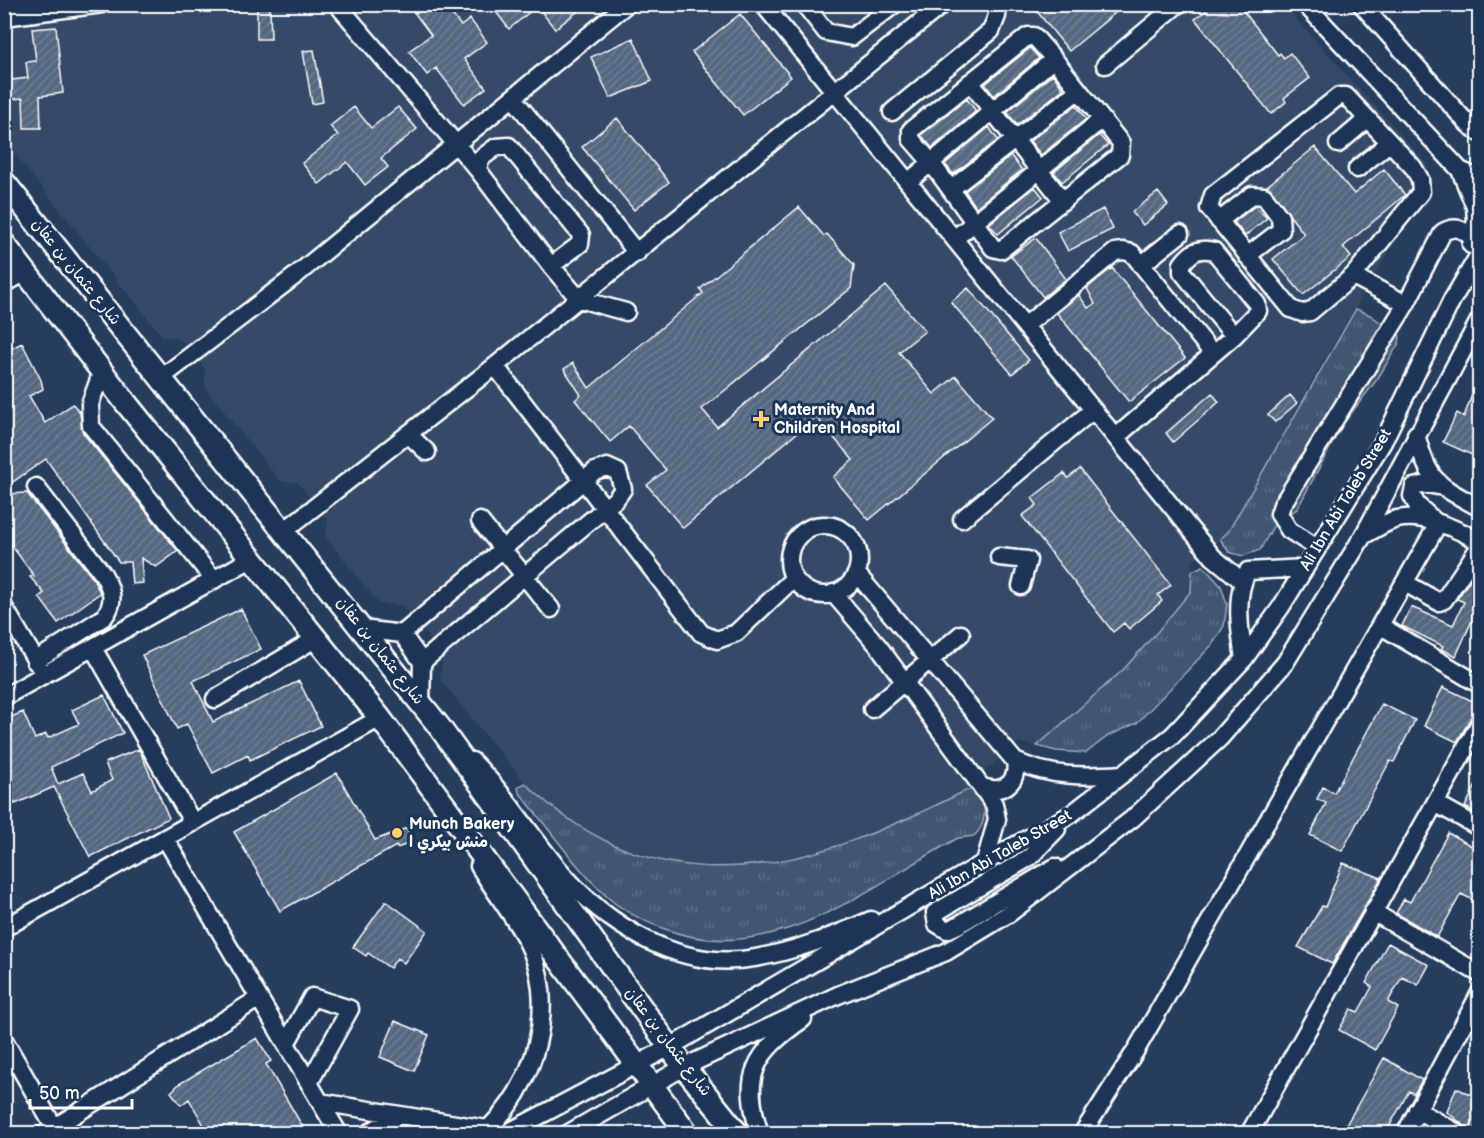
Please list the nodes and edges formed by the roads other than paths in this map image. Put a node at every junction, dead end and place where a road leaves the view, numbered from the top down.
1 (102, 4) edge
2 (337, 4) edge
3 (627, 4) edge
4 (763, 4) edge
5 (804, 4) edge
6 (895, 4) edge
7 (943, 4) edge
8 (996, 4) edge
9 (1178, 4) edge
10 (1305, 4) edge
11 (1361, 4) edge
12 (4, 17) edge
13 (1054, 59) junction
14 (1105, 65) dead end
15 (970, 82) junction
16 (1079, 90) junction
17 (835, 93) junction
18 (513, 98) junction
19 (993, 111) junction
20 (892, 112) dead end
21 (1101, 120) junction
22 (1366, 120) junction
23 (1479, 133) edge
24 (1013, 140) junction
25 (1389, 143) junction
26 (457, 144) junction
27 (1338, 144) dead end
28 (930, 161) junction
29 (1038, 168) junction
30 (1357, 169) dead end
31 (478, 170) junction
32 (1460, 170) junction
33 (1479, 179) edge
34 (4, 182) edge
35 (908, 182) junction
36 (951, 189) junction
37 (1063, 201) junction
38 (1219, 221) junction
39 (974, 223) junction
40 (1180, 234) dead end
41 (954, 238) junction
42 (4, 244) edge
43 (1476, 246) edge
44 (636, 253) junction
45 (1247, 256) junction
46 (1141, 265) junction
47 (551, 266) junction
48 (26, 272) junction
49 (1353, 276) junction
50 (4, 284) edge
51 (579, 299) junction
52 (1406, 304) junction
53 (626, 312) dead end
54 (1479, 319) edge
55 (1025, 326) junction
56 (1234, 336) junction
57 (1474, 343) edge
58 (1213, 354) junction
59 (495, 366) junction
60 (102, 371) junction
61 (161, 378) junction
62 (1094, 410) junction
63 (408, 434) junction
64 (1416, 434) junction
65 (1116, 437) junction
66 (427, 452) dead end
67 (583, 480) junction
68 (36, 487) dead end
69 (1443, 487) junction
70 (605, 508) junction
71 (1479, 508) edge
72 (962, 519) dead end
73 (480, 521) dead end
74 (1438, 524) junction
75 (284, 531) junction
76 (1363, 536) junction
77 (1479, 544) edge
78 (1317, 548) junction
79 (501, 550) junction
80 (999, 557) dead end
81 (250, 559) junction
82 (1305, 568) junction
83 (857, 574) junction
84 (524, 576) junction
85 (794, 579) junction
86 (214, 580) junction
87 (1242, 580) junction
88 (1404, 583) junction
89 (1021, 586) dead end
90 (833, 593) junction
91 (4, 607) edge
92 (551, 609) dead end
93 (1380, 626) junction
94 (362, 629) junction
95 (402, 634) junction
96 (961, 634) dead end
97 (315, 639) junction
98 (93, 648) junction
99 (1244, 659) junction
100 (930, 661) junction
101 (422, 662) junction
102 (39, 668) junction
103 (905, 682) junction
104 (1479, 685) edge
105 (4, 697) edge
106 (215, 699) dead end
107 (421, 704) junction
108 (872, 709) dead end
109 (380, 718) junction
110 (1479, 723) edge
111 (438, 725) junction
112 (1015, 761) junction
113 (1122, 774) junction
114 (998, 796) junction
115 (1435, 803) junction
116 (1070, 815) junction
117 (1132, 819) junction
118 (193, 823) junction
119 (1479, 828) edge
120 (165, 838) junction
121 (985, 862) junction
122 (933, 894) junction
123 (1373, 912) junction
124 (4, 928) edge
125 (1479, 974) edge
126 (1479, 993) edge
127 (838, 995) junction
128 (259, 998) junction
129 (4, 1040) edge
130 (286, 1044) junction
131 (670, 1047) junction
132 (637, 1065) junction
133 (684, 1067) junction
134 (309, 1083) junction
135 (651, 1084) junction
136 (320, 1102) junction
137 (1417, 1110) junction
138 (399, 1115) junction
139 (52, 1131) edge
140 (484, 1131) edge
141 (339, 1134) edge
142 (367, 1134) edge
143 (505, 1134) edge
144 (567, 1134) edge
145 (688, 1134) edge
146 (738, 1134) edge
147 (760, 1134) edge
148 (1082, 1134) edge
149 (1249, 1134) edge
150 (1405, 1134) edge
151 (1459, 1134) edge

1 - 12 street
2 - 26 street
3 - 18 street
4 - 17 street
5 - 6 street
7 - 17 street
8 - 20 street
9 - 14 street
10 - 32 street
11 - 23 street
13 - 15 street
13 - 16 street
13 - 19 street
15 - 19 street
15 - 28 street
16 - 21 street
16 - 24 street
17 - 35 street
17 - 44 street
18 - 26 street
18 - 44 street
19 - 24 street
19 - 28 street
21 - 29 street
21 - 37 street
22 - 25 street
22 - 27 street
22 - 38 street
24 - 29 street
24 - 36 street
25 - 30 street
25 - 49 street
26 - 31 street
26 - 61 street
28 - 35 street
28 - 36 street
29 - 37 street
29 - 39 street
31 - 47 street
31 - 47 street
32 - 33 street
32 - 43 street, Ali Ibn Abi Taleb Street
34 - 61 main road, شارع عثمان بن عفان
35 - 41 street
36 - 39 street
37 - 39 street
38 - 45 street
38 - 45 street
39 - 41 street
40 - 46 street
41 - 55 street
42 - 48 main road
43 - 52 street
43 - 78 street, Ali Ibn Abi Taleb Street
44 - 51 street
45 - 49 street
46 - 55 street
46 - 58 street
47 - 51 street
48 - 50 street
48 - 60 main road
49 - 52 street
51 - 53 street
51 - 59 street
52 - 78 street
54 - 57 street
55 - 62 street
56 - 56 street
56 - 58 street
57 - 64 street
58 - 65 street
59 - 63 street
59 - 67 street
60 - 81 main road
60 - 86 street
61 - 75 main road, شارع عثمان بن عفان
62 - 65 street
62 - 72 street
63 - 66 street
63 - 75 street
64 - 69 street
64 - 76 street
65 - 87 street
67 - 70 street
67 - 70 street
67 - 79 street
68 - 102 street
69 - 71 street
69 - 74 street
70 - 84 street
70 - 85 street
73 - 79 street
74 - 76 street
74 - 77 street
74 - 88 street
75 - 94 main road, شارع عثمان بن عفان
76 - 117 street
77 - 88 street
78 - 82 street, Ali Ibn Abi Taleb Street
79 - 84 street
79 - 95 street
80 - 89 street
81 - 86 street
81 - 97 main road
82 - 87 street
82 - 99 street, Ali Ibn Abi Taleb Street
83 - 85 street
83 - 90 street
83 - 100 street
84 - 92 street
84 - 101 street
85 - 90 street
86 - 98 street
87 - 99 street
88 - 93 street
90 - 103 street
91 - 102 street
93 - 104 street
93 - 148 street
94 - 95 street
94 - 107 main road, شارع عثمان بن عفان
95 - 101 street
96 - 100 street
97 - 106 street
97 - 109 main road
98 - 102 street
98 - 118 street
99 - 113 street, Ali Ibn Abi Taleb Street
100 - 103 street
100 - 112 street
101 - 107 street
102 - 105 street
103 - 108 street
103 - 114 street
107 - 111 main road, شارع عثمان بن عفان
109 - 118 street
109 - 132 main road
109 - 140 street
110 - 115 street
111 - 122 street
111 - 131 main road, شارع عثمان بن عفان
112 - 113 street
112 - 114 street
113 - 116 street, Ali Ibn Abi Taleb Street
114 - 121 street
115 - 119 street
115 - 123 street
116 - 117 street
116 - 121 street, Ali Ibn Abi Taleb Street
117 - 127 street
118 - 120 street
120 - 124 street
120 - 128 street
121 - 122 street, Ali Ibn Abi Taleb Street
122 - 131 street, Ali Ibn Abi Taleb Street
123 - 125 street
123 - 149 street
126 - 137 street
127 - 133 street
127 - 147 street
128 - 130 street
128 - 139 street
129 - 139 street
130 - 134 street
130 - 134 street
131 - 132 street, Ali Ibn Abi Taleb Street
131 - 133 main road, شارع عثمان بن عفان
132 - 135 main road
132 - 143 street, Ali Ibn Abi Taleb Street
133 - 135 street
133 - 146 main road, شارع عثمان بن عفان
134 - 136 street
135 - 144 street
135 - 145 main road
136 - 138 street
136 - 141 street
137 - 150 street
137 - 151 street
138 - 140 street
138 - 142 street

